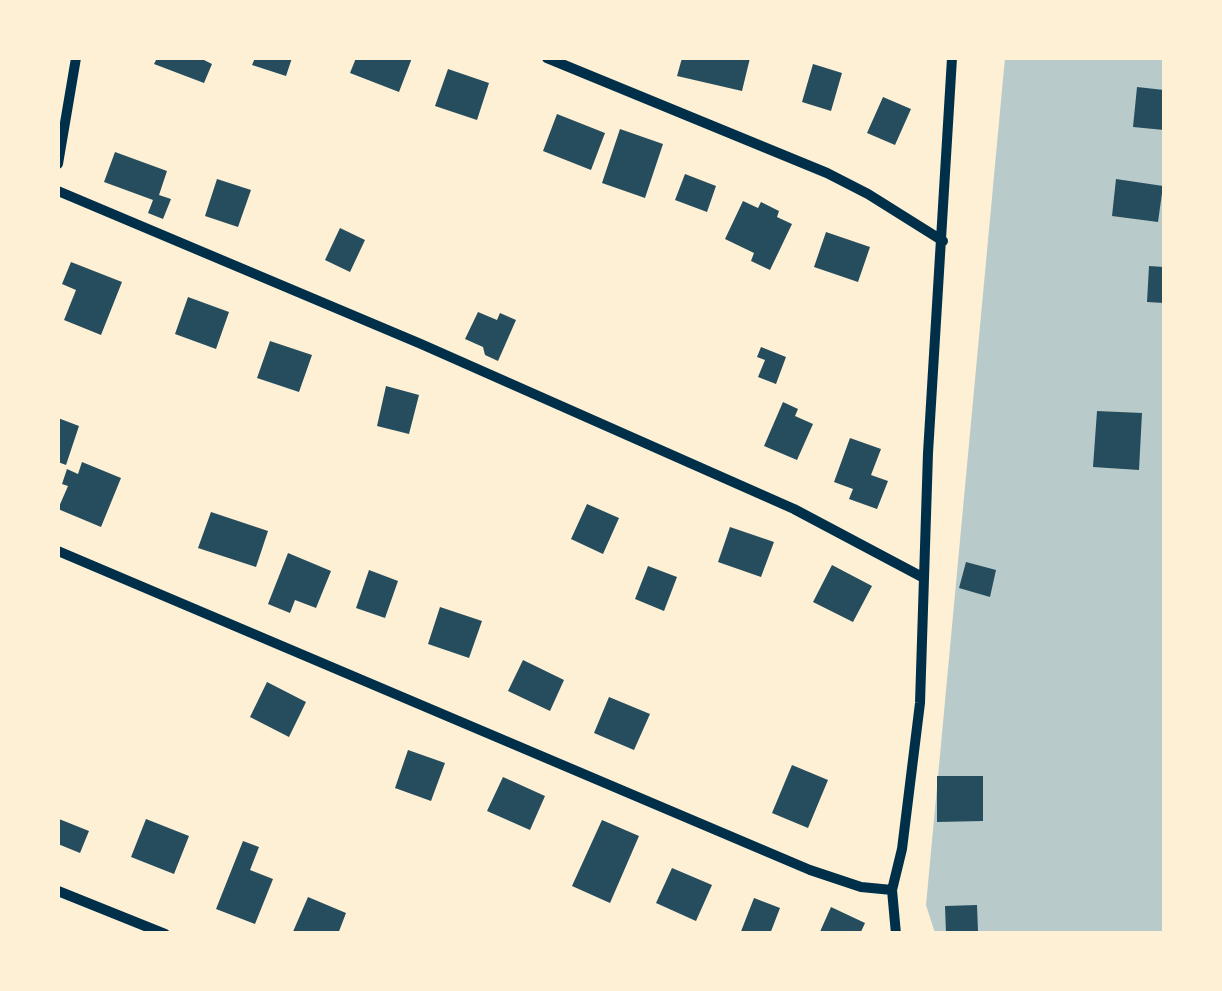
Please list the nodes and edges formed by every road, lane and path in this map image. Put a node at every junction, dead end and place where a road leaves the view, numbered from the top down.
1 (76, 58) edge
2 (547, 58) edge
3 (952, 58) edge
4 (58, 164) edge
5 (58, 191) edge
6 (943, 241) junction
7 (58, 551) edge
8 (924, 578) junction
9 (892, 890) junction
10 (58, 891) edge
11 (165, 934) edge
12 (896, 934) edge

1 - 4 street
2 - 6 street
3 - 6 street
5 - 8 street
6 - 8 street
7 - 9 street
8 - 9 street
9 - 12 street
10 - 11 street

